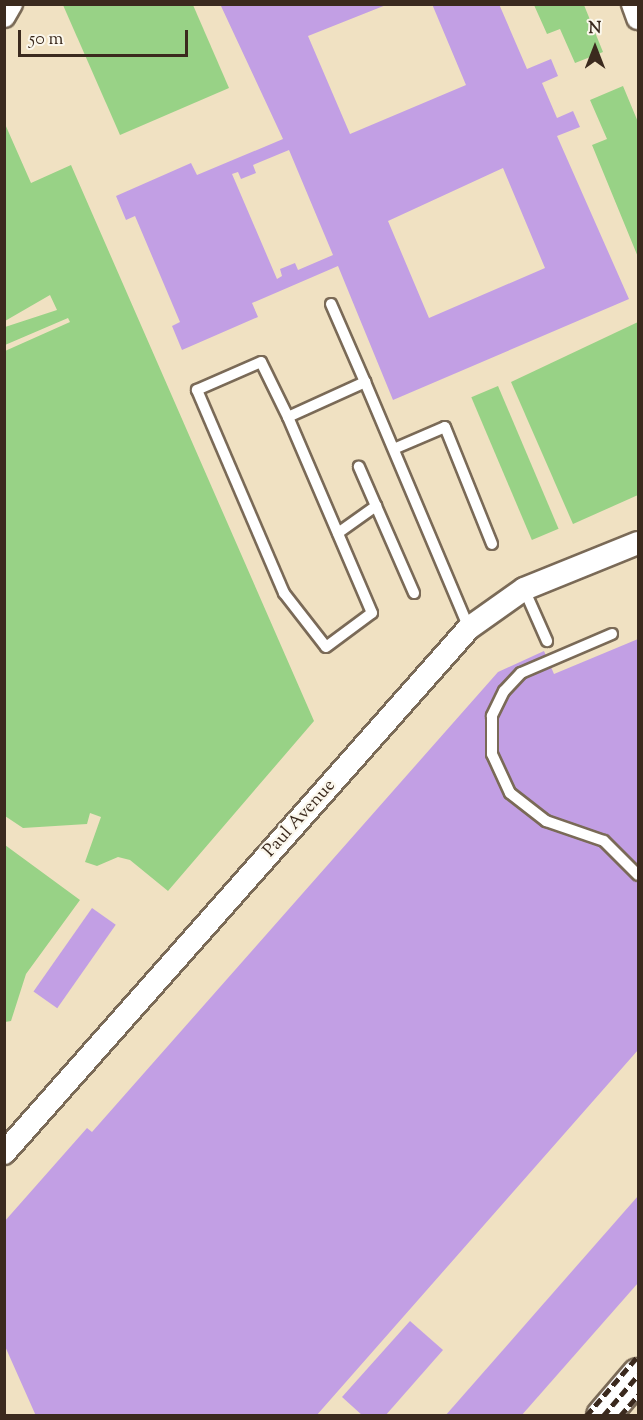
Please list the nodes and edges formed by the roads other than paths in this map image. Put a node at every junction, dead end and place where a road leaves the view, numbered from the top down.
1 (11, 4) edge
2 (633, 4) edge
3 (4, 16) edge
4 (639, 18) edge
5 (331, 303) dead end
6 (365, 382) junction
7 (288, 417) junction
8 (396, 448) junction
9 (359, 467) dead end
10 (376, 506) junction
11 (338, 533) junction
12 (639, 543) edge
13 (492, 544) dead end
14 (524, 589) junction
15 (414, 592) dead end
16 (470, 628) junction
17 (612, 633) dead end
18 (547, 641) dead end
19 (639, 875) edge
20 (4, 1153) edge
21 (639, 1375) edge
22 (603, 1416) edge

1 - 3 street
2 - 4 street
5 - 6 lane
6 - 7 lane
6 - 8 lane
7 - 11 lane
7 - 11 lane
8 - 13 lane
8 - 16 lane
9 - 10 lane
10 - 11 lane
10 - 15 lane
12 - 14 street, Paul Avenue
14 - 16 street, Paul Avenue
14 - 18 lane
16 - 20 street, Paul Avenue
17 - 19 lane
21 - 22 main road

